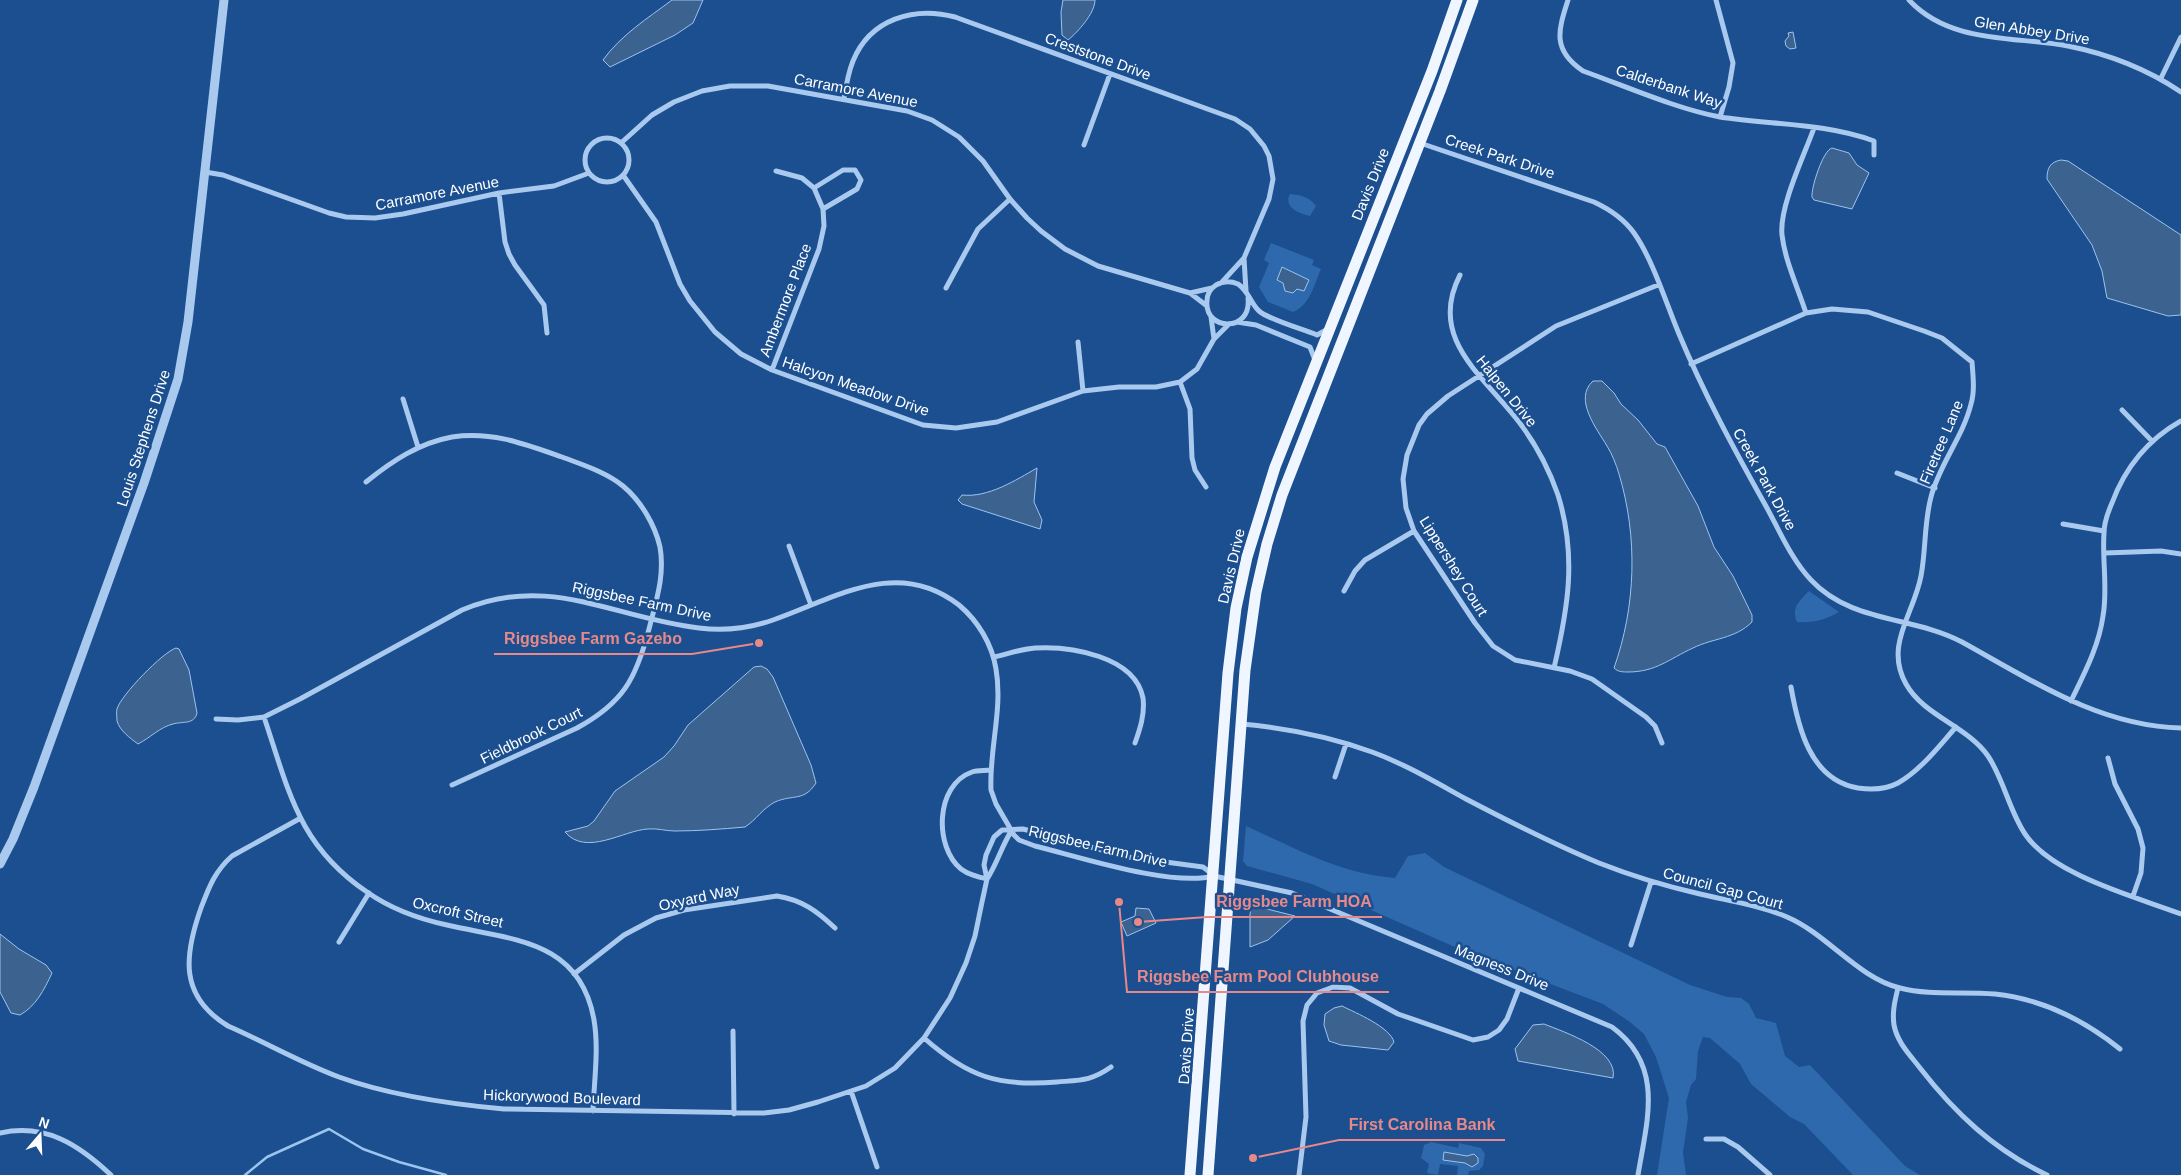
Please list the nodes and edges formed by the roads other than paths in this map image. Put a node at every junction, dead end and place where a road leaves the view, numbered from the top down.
1 (224, 0) edge
2 (1457, 0) edge
3 (1474, 0) edge
4 (1568, 0) edge
5 (1716, 0) edge
6 (1910, 0) edge
7 (2181, 37) edge
8 (1110, 74) junction
9 (2161, 78) junction
10 (2181, 92) edge
11 (844, 99) junction
12 (1720, 117) junction
13 (1814, 128) junction
14 (621, 143) junction
15 (1420, 143) junction
16 (1084, 145) dead end
17 (1874, 155) dead end
18 (776, 171) dead end
19 (205, 172) junction
20 (589, 172) junction
21 (623, 175) junction
22 (814, 188) junction
23 (499, 193) junction
24 (1010, 199) junction
25 (823, 209) junction
26 (1244, 258) junction
27 (1460, 276) dead end
28 (1222, 282) junction
29 (1658, 285) junction
30 (946, 288) dead end
31 (1212, 288) junction
32 (1246, 291) junction
33 (1190, 293) junction
34 (1248, 298) junction
35 (1207, 306) junction
36 (1806, 313) junction
37 (1211, 317) junction
38 (1237, 322) junction
39 (1229, 324) junction
40 (1330, 328) junction
41 (547, 333) dead end
42 (1214, 339) junction
43 (1078, 342) dead end
44 (1316, 363) junction
45 (1691, 364) junction
46 (772, 370) junction
47 (1478, 377) junction
48 (1180, 382) junction
49 (1083, 391) junction
50 (403, 399) dead end
51 (2122, 410) dead end
52 (2181, 421) edge
53 (2152, 441) junction
54 (418, 447) junction
55 (1897, 473) dead end
56 (366, 482) dead end
57 (1206, 487) dead end
58 (1935, 488) junction
59 (2063, 524) dead end
60 (1414, 531) junction
61 (2104, 531) junction
62 (789, 546) dead end
63 (2105, 553) junction
64 (2181, 554) edge
65 (1344, 591) dead end
66 (811, 605) junction
67 (652, 618) junction
68 (1904, 623) junction
69 (994, 657) junction
70 (1554, 668) junction
71 (1792, 687) dead end
72 (2071, 701) junction
73 (264, 717) junction
74 (216, 719) dead end
75 (1241, 724) junction
76 (1956, 727) junction
77 (2181, 728) edge
78 (1135, 743) dead end
79 (1662, 743) dead end
80 (1346, 744) junction
81 (2108, 758) dead end
82 (991, 770) junction
83 (1336, 777) dead end
84 (452, 785) dead end
85 (299, 818) junction
86 (1012, 830) junction
87 (0, 864) edge
88 (1214, 876) junction
89 (987, 879) junction
90 (1230, 879) junction
91 (1651, 882) junction
92 (368, 893) junction
93 (2133, 896) junction
94 (2181, 914) edge
95 (835, 928) dead end
96 (339, 942) dead end
97 (1631, 945) dead end
98 (574, 974) junction
99 (1519, 988) junction
100 (1898, 988) junction
101 (732, 1031) dead end
102 (924, 1038) junction
103 (2120, 1049) dead end
104 (1111, 1067) dead end
105 (851, 1091) junction
106 (593, 1111) junction
107 (734, 1114) junction
108 (0, 1133) edge
109 (1706, 1138) dead end
110 (877, 1167) dead end
111 (111, 1175) edge
112 (1190, 1175) edge
113 (1208, 1175) edge
114 (1299, 1175) edge
115 (1638, 1175) edge
116 (1770, 1175) edge
117 (2047, 1175) edge

1 - 19 street, Louis Stephens Drive
2 - 40 main road, Davis Drive
3 - 15 main road, Davis Drive
4 - 12 street, Calderbank Way
5 - 12 street
6 - 9 street, Glen Abbey Drive
7 - 9 street
8 - 11 street, Creststone Drive
8 - 16 street
8 - 26 street, Creststone Drive
9 - 10 street, Glen Abbey Drive
11 - 14 street, Carramore Avenue
11 - 24 street, Carramore Avenue
12 - 13 street, Calderbank Way
13 - 17 street, Calderbank Way
13 - 36 street
14 - 20 street
14 - 21 street
15 - 29 street, Creek Park Drive
15 - 75 main road, Davis Drive
18 - 22 street
19 - 23 street, Carramore Avenue
19 - 87 street, Louis Stephens Drive
20 - 21 street
20 - 23 street, Carramore Avenue
21 - 46 street, Halcyon Meadow Drive
22 - 25 street, Ambermore Place
22 - 25 street
23 - 41 street
24 - 30 street
24 - 33 street, Carramore Avenue
25 - 46 street, Ambermore Place
26 - 28 street, Creststone Drive
26 - 32 street, Creststone Drive
27 - 47 street, Halpen Drive
28 - 31 street, Carramore Avenue
28 - 32 street
29 - 45 street, Creek Park Drive
29 - 47 street, Lippershey Court
31 - 33 street, Carramore Avenue
31 - 35 street
32 - 34 street
33 - 35 street, Carramore Avenue
34 - 38 street
34 - 40 street
35 - 37 street
36 - 45 street, Firetree Lane
36 - 58 street, Firetree Lane
37 - 39 street
37 - 42 street
38 - 39 street
38 - 44 street
39 - 42 street, Halcyon Meadow Drive
40 - 44 main road, Davis Drive
42 - 48 street, Halcyon Meadow Drive
43 - 49 street
44 - 88 main road, Davis Drive
45 - 68 street, Creek Park Drive
46 - 49 street, Halcyon Meadow Drive
47 - 60 street, Lippershey Court
47 - 70 street, Halpen Drive
48 - 49 street, Halcyon Meadow Drive
48 - 57 street
50 - 54 street
51 - 53 street
52 - 53 street
53 - 61 street
54 - 56 street, Fieldbrook Court
54 - 67 street, Fieldbrook Court
55 - 58 street
58 - 68 street, Firetree Lane
59 - 61 street
60 - 65 street
60 - 70 street, Lippershey Court
61 - 63 street
62 - 66 street
63 - 64 street
63 - 72 street
66 - 67 street, Riggsbee Farm Drive
66 - 69 street, Riggsbee Farm Drive
67 - 73 street, Riggsbee Farm Drive
67 - 84 street, Fieldbrook Court
68 - 72 street, Creek Park Drive
68 - 76 street, Firetree Lane
69 - 78 street
69 - 82 street, Riggsbee Farm Drive
70 - 79 street, Lippershey Court
71 - 76 street
72 - 77 street, Creek Park Drive
73 - 74 street, Riggsbee Farm Drive
73 - 85 street, Oxcroft Street
75 - 80 street, Council Gap Court
75 - 90 main road, Davis Drive
76 - 93 street, Firetree Lane
80 - 83 street
80 - 91 street, Council Gap Court
81 - 93 street
82 - 86 street, Riggsbee Farm Drive
82 - 89 street
85 - 92 street, Oxcroft Street
85 - 106 street, Hickorywood Boulevard
86 - 88 street, Riggsbee Farm Drive
86 - 88 street, Riggsbee Farm Drive
86 - 89 street
86 - 89 street, Hickorywood Boulevard
88 - 90 street, Riggsbee Farm Drive
88 - 112 main road, Davis Drive
89 - 102 street, Hickorywood Boulevard
90 - 99 street, Magness Drive
90 - 113 main road, Davis Drive
91 - 97 street
91 - 100 street, Council Gap Court
92 - 96 street
92 - 98 street, Oxcroft Street
93 - 94 street, Firetree Lane
95 - 98 street, Oxyard Way
98 - 106 street, Oxcroft Street
99 - 114 street
99 - 115 street, Magness Drive
100 - 103 street, Council Gap Court
100 - 117 street
101 - 107 street
102 - 104 street
102 - 105 street, Hickorywood Boulevard
105 - 107 street, Hickorywood Boulevard
105 - 110 street
106 - 107 street, Hickorywood Boulevard
108 - 111 street
109 - 116 street

